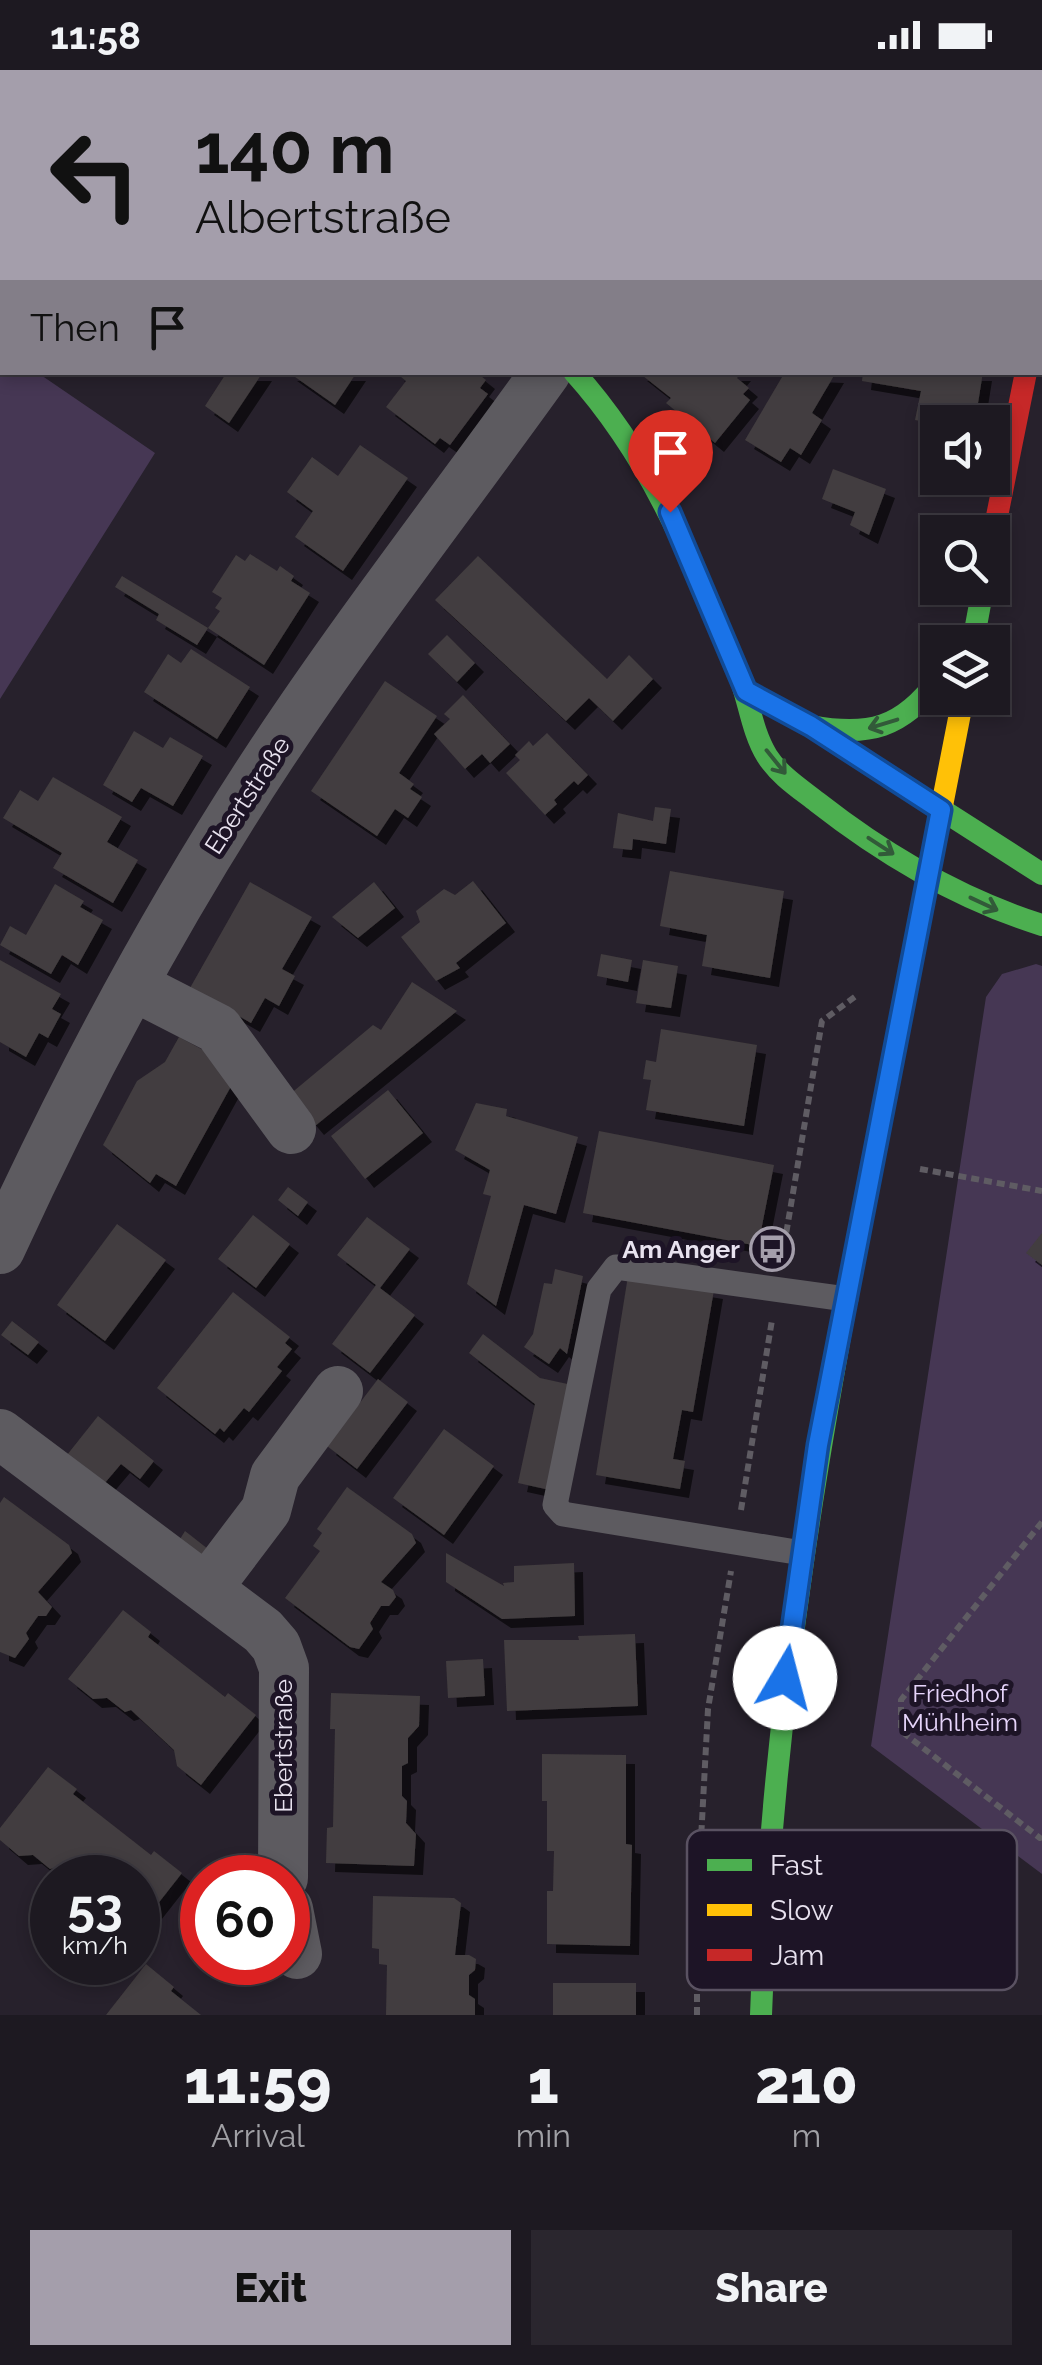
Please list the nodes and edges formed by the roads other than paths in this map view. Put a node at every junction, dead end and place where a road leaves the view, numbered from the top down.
1 (544, 375) edge
2 (577, 375) edge
3 (1025, 375) edge
4 (997, 515) edge
5 (746, 691) junction
6 (920, 702) edge
7 (960, 715) edge
8 (811, 726) junction
9 (941, 810) junction
10 (1042, 874) edge
11 (928, 878) junction
12 (1042, 925) edge
13 (134, 986) junction
14 (292, 1129) dead end
15 (0, 1249) edge
16 (846, 1299) junction
17 (338, 1390) dead end
18 (0, 1434) edge
19 (802, 1553) junction
20 (208, 1588) junction
21 (770, 1830) edge
22 (283, 1855) edge
23 (762, 1990) edge
24 (761, 2015) edge

1 - 13 street, Ebertstraße
2 - 5 main road
3 - 4 main road
5 - 8 main road
5 -> 11 main road
6 -> 8 main road
7 - 9 main road
8 - 9 main road
9 - 10 main road
9 - 11 main road
11 -> 12 main road
11 - 16 main road
13 - 14 street
13 - 15 street, Ebertstraße
16 - 19 main road
16 - 19 lane
17 - 20 street
18 - 20 street, Ebertstraße
19 - 21 main road
20 - 22 street, Ebertstraße
23 - 24 main road

